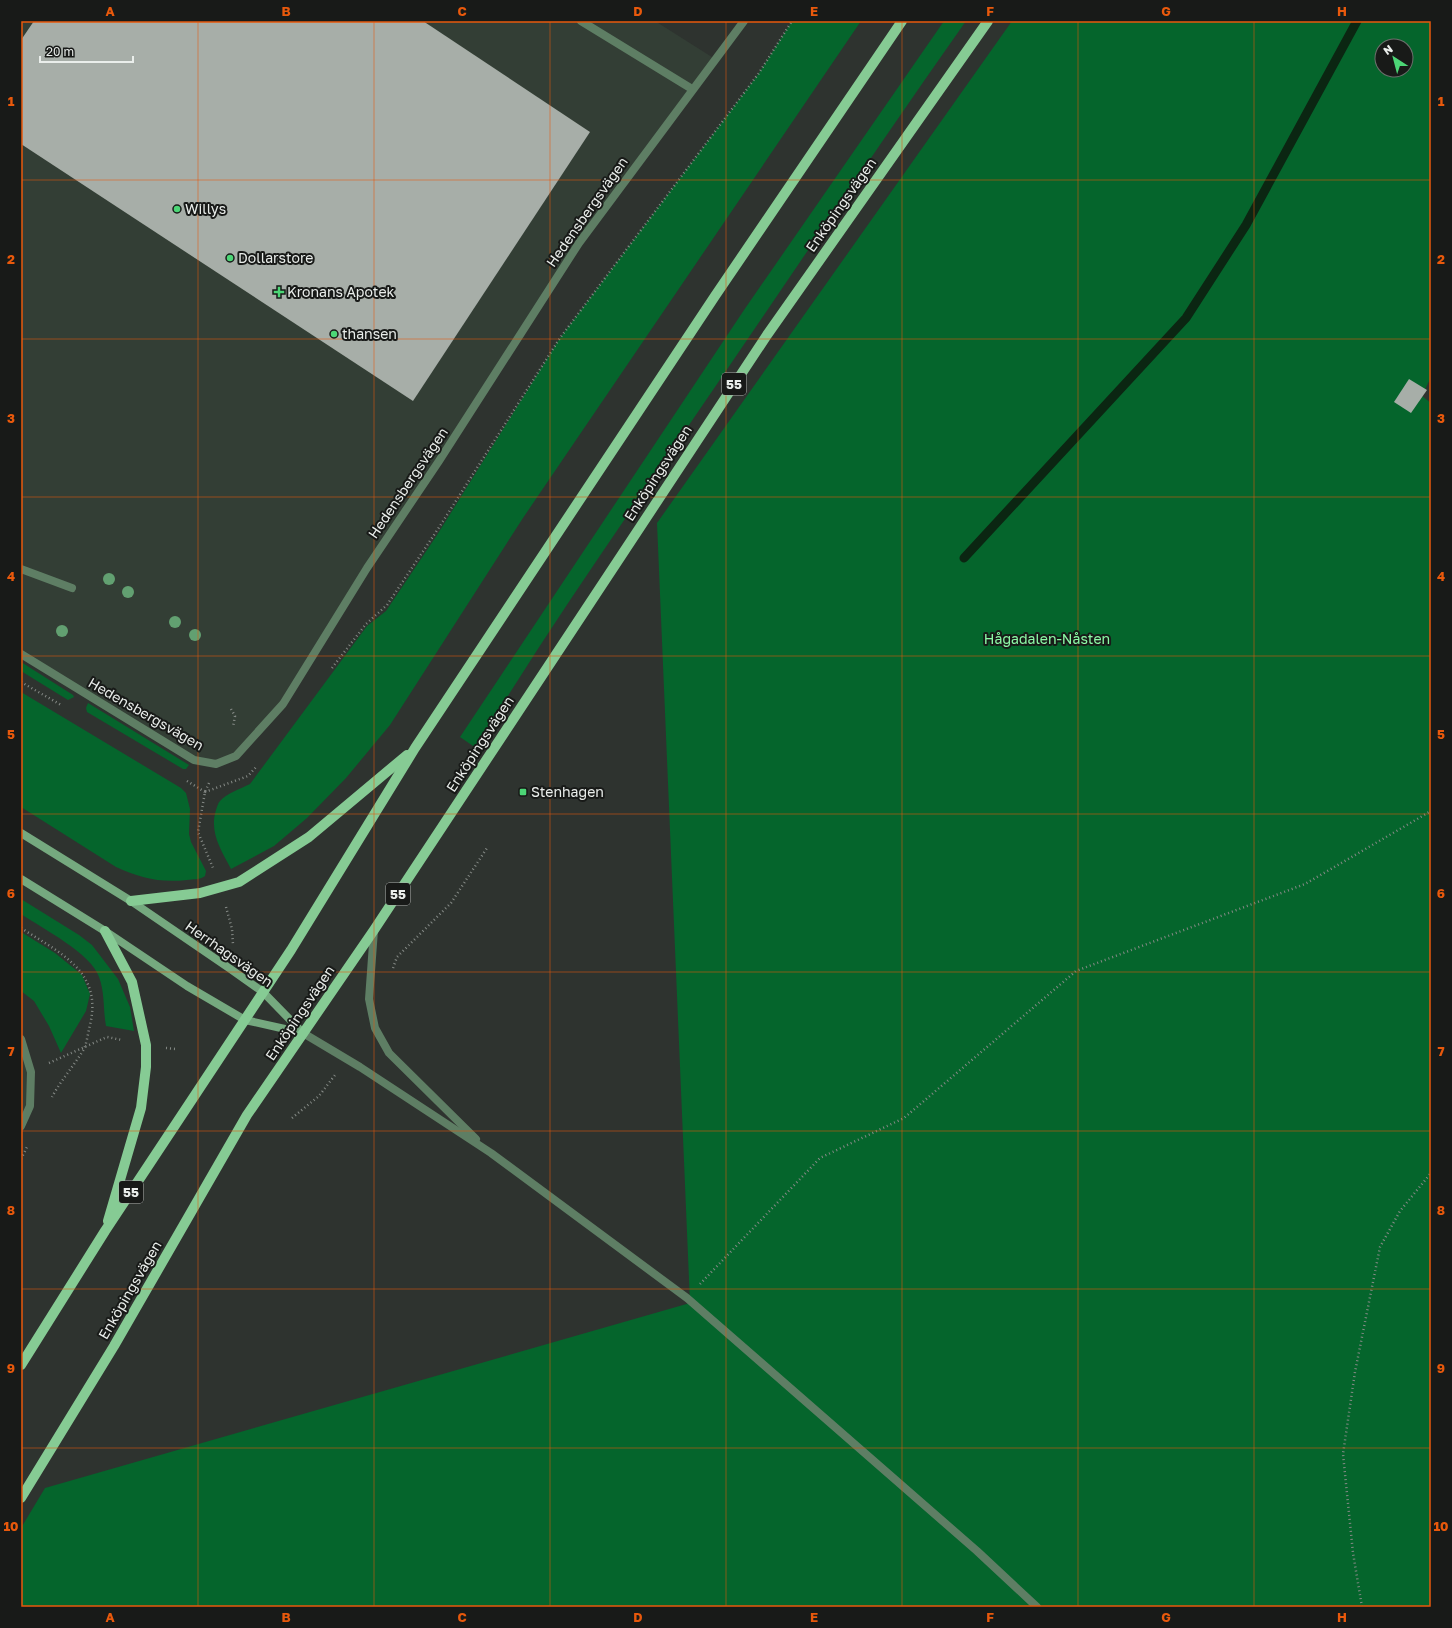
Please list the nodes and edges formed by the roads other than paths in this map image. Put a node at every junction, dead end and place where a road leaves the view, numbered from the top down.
1 (581, 21) edge
2 (744, 21) edge
3 (902, 21) edge
4 (988, 21) edge
5 (692, 89) junction
6 (21, 569) edge
7 (72, 588) dead end
8 (21, 654) edge
9 (414, 748) junction
10 (21, 833) edge
11 (21, 879) edge
12 (131, 902) junction
13 (374, 930) junction
14 (105, 931) junction
15 (263, 992) junction
16 (245, 1020) junction
17 (303, 1033) junction
18 (21, 1040) edge
19 (21, 1126) edge
20 (491, 1153) junction
21 (105, 1231) junction
22 (21, 1364) edge
23 (21, 1498) edge
24 (1037, 1607) edge

1 - 5 street
2 - 5 street, Hedensbergsvägen
3 - 9 main road, 55
4 - 13 main road, Enköpingsvägen / 55
5 - 8 street, Hedensbergsvägen
6 - 7 street
9 - 12 main road
9 - 15 main road, 55
10 - 12 street, Herrhagsvägen
11 - 14 street
12 - 15 street, Herrhagsvägen
13 - 17 main road, Enköpingsvägen / 55
13 - 20 street
14 - 16 street
14 - 21 main road
15 - 16 main road, 55
15 - 17 street, Herrhagsvägen
16 - 17 street
16 - 21 main road, 55
17 - 20 street
17 - 23 main road, Enköpingsvägen / 55
18 - 19 street
20 - 24 street
21 - 22 main road, 55

